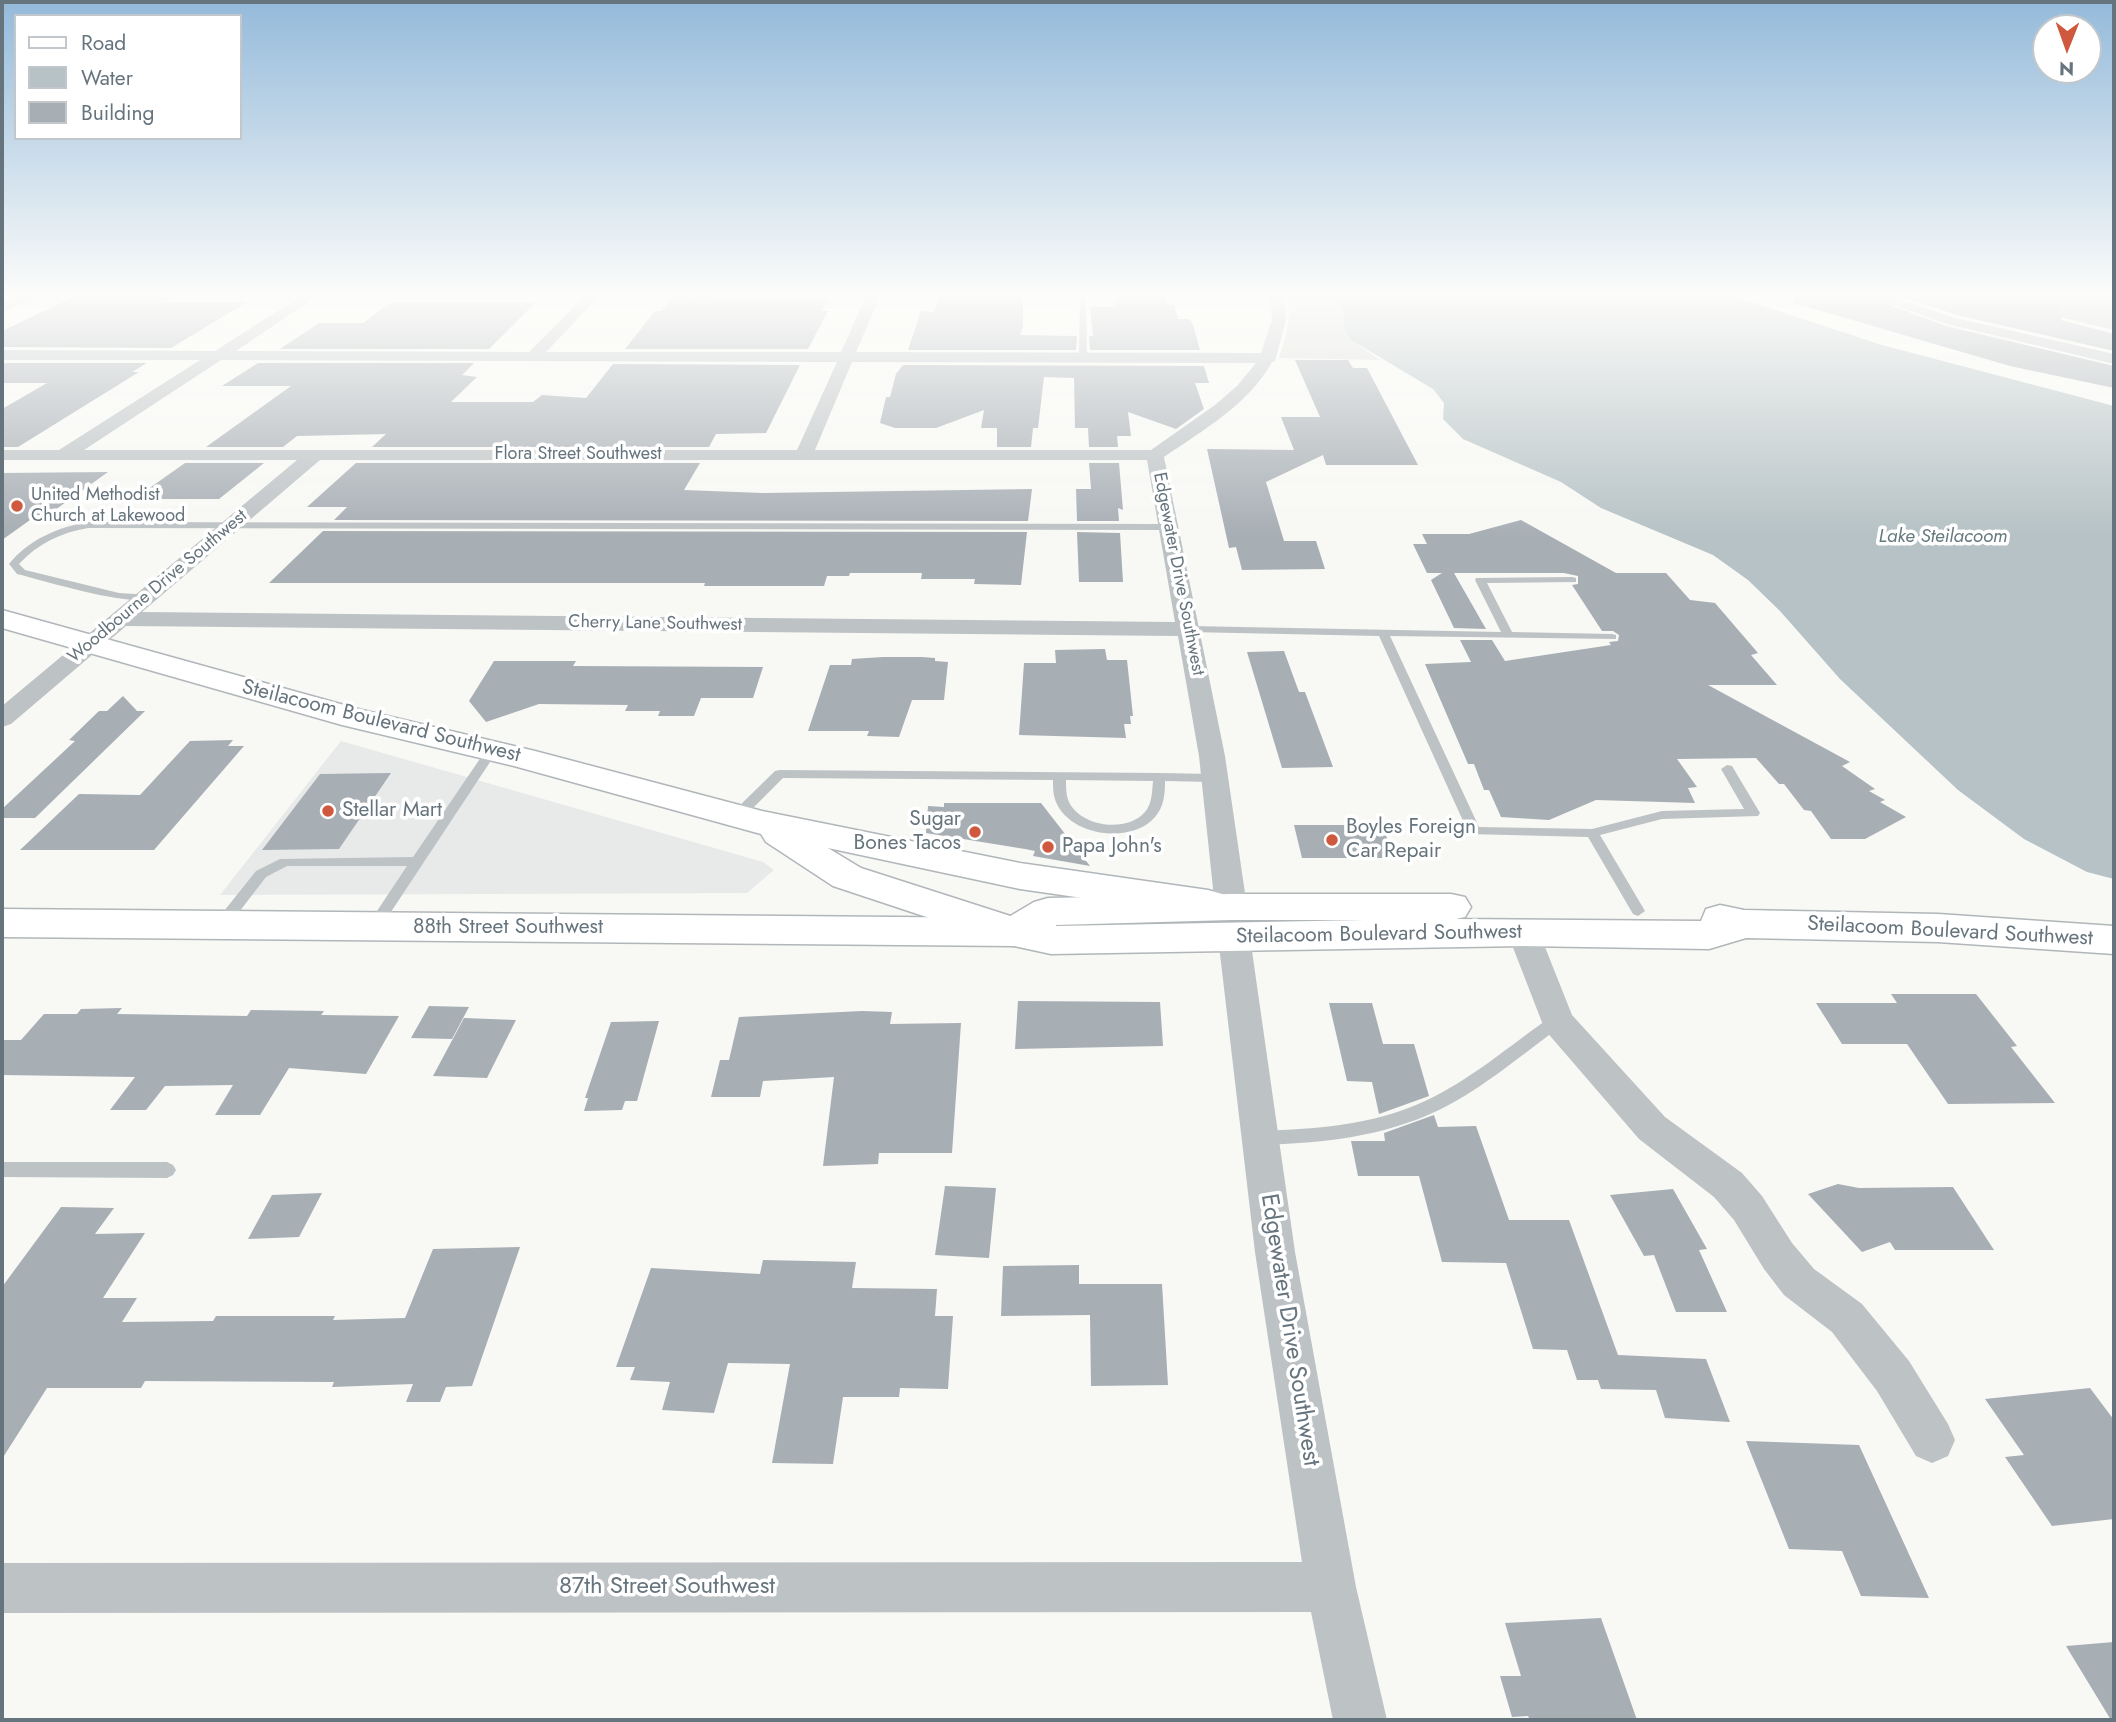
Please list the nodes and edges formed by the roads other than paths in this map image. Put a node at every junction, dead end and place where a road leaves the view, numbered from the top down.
1 (186, 374) edge
2 (839, 374) edge
3 (1254, 374) edge
4 (62, 454) junction
5 (2, 455) edge
6 (315, 455) junction
7 (804, 455) junction
8 (1155, 455) junction
9 (231, 525) junction
10 (1169, 527) junction
11 (1572, 580) dead end
12 (147, 597) junction
13 (2, 619) edge
14 (120, 619) junction
15 (1189, 629) junction
16 (1383, 633) junction
17 (1508, 635) junction
18 (1612, 636) dead end
19 (91, 644) junction
20 (2, 719) edge
21 (492, 750) junction
22 (1727, 769) dead end
23 (1059, 777) junction
24 (1159, 777) junction
25 (1214, 778) junction
26 (749, 819) junction
27 (1592, 833) junction
28 (418, 861) junction
29 (1638, 911) junction
30 (1232, 922) junction
31 (2, 923) edge
32 (1744, 924) junction
33 (221, 925) junction
34 (374, 926) junction
35 (1014, 932) junction
36 (1523, 932) junction
37 (2114, 940) edge
38 (1557, 1021) junction
39 (1260, 1138) junction
40 (2, 1170) edge
41 (167, 1170) dead end
42 (1932, 1440) dead end
43 (1331, 1587) junction
44 (2, 1588) edge
45 (1360, 1720) edge

1 - 4 street
2 - 7 street
3 - 8 street, Edgewater Drive Southwest
4 - 5 street, Flora Street Southwest
4 - 6 street, Flora Street Southwest
6 - 7 street, Flora Street Southwest
6 - 9 street, Woodbourne Drive Southwest
7 - 8 street, Flora Street Southwest
8 - 10 street, Edgewater Drive Southwest
9 - 10 lane
9 - 12 street, Woodbourne Drive Southwest
9 - 12 lane
10 - 15 street, Edgewater Drive Southwest
11 - 17 lane
12 - 14 street, Woodbourne Drive Southwest
13 - 19 main road, Steilacoom Boulevard Southwest
14 - 15 street, Cherry Lane Southwest
14 - 19 street, Woodbourne Drive Southwest
15 - 16 lane
15 - 25 street, Edgewater Drive Southwest
16 - 17 lane
16 - 27 lane
17 - 18 lane
19 - 20 street, Woodbourne Drive Southwest
19 - 21 main road, Steilacoom Boulevard Southwest
21 - 26 main road, Steilacoom Boulevard Southwest
21 - 28 lane
22 - 27 lane
23 - 24 lane
23 - 24 lane
23 - 26 lane
24 - 25 lane
25 - 30 street, Edgewater Drive Southwest
26 - 30 main road, Steilacoom Boulevard Southwest
26 - 35 main road, Steilacoom Boulevard Southwest
27 - 29 lane
28 - 33 lane
28 - 34 lane
29 - 30 main road, Steilacoom Boulevard Southwest
29 - 32 main road, Steilacoom Boulevard Southwest
30 - 35 main road, Steilacoom Boulevard Southwest
30 - 36 main road, Steilacoom Boulevard Southwest
30 - 39 street, Edgewater Drive Southwest
31 - 33 main road, 88th Street Southwest
32 - 36 main road, Steilacoom Boulevard Southwest
32 - 37 main road, Steilacoom Boulevard Southwest
33 - 34 main road, 88th Street Southwest
34 - 35 main road, 88th Street Southwest
36 - 38 street
38 - 39 lane
38 - 42 street
39 - 43 street, Edgewater Drive Southwest
40 - 41 lane
43 - 44 street, 87th Street Southwest
43 - 45 street, Edgewater Drive Southwest

